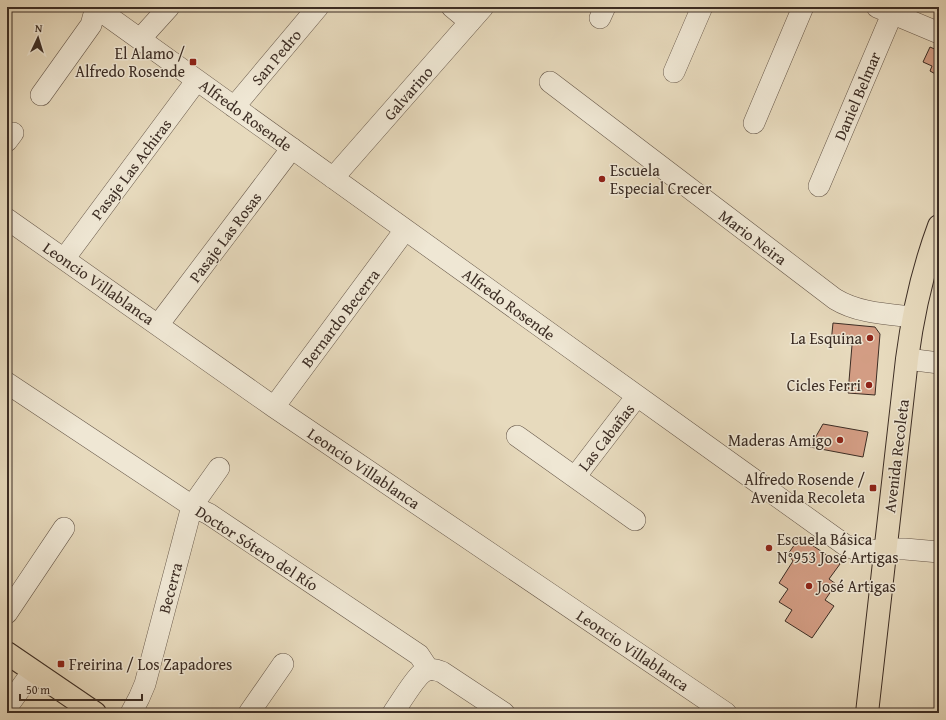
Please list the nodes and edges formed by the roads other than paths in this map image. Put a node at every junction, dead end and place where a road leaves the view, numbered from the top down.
1 (96, 7) edge
2 (169, 7) edge
3 (318, 7) edge
4 (452, 7) edge
5 (702, 7) edge
6 (803, 7) edge
7 (888, 9) edge
8 (476, 14) edge
9 (939, 33) edge
10 (140, 39) junction
11 (674, 72) dead end
12 (197, 80) junction
13 (550, 82) dead end
14 (41, 95) dead end
15 (234, 107) junction
16 (754, 123) dead end
17 (292, 148) junction
18 (333, 178) junction
19 (819, 186) dead end
20 (7, 219) edge
21 (939, 226) edge
22 (405, 230) junction
23 (64, 259) junction
24 (913, 317) junction
25 (158, 325) junction
26 (907, 359) junction
27 (939, 363) edge
28 (8, 385) edge
29 (637, 396) junction
30 (274, 407) junction
31 (517, 436) dead end
32 (219, 468) dead end
33 (575, 477) junction
34 (192, 506) junction
35 (635, 520) dead end
36 (64, 528) dead end
37 (885, 549) junction
38 (939, 552) edge
39 (7, 613) edge
40 (7, 653) edge
41 (284, 664) dead end
42 (429, 670) junction
43 (33, 671) junction
44 (7, 706) edge
45 (95, 713) edge
46 (131, 713) edge
47 (250, 713) edge
48 (393, 713) edge
49 (504, 713) edge
50 (726, 713) edge
51 (866, 713) edge

1 - 10 street, Alfredo Rosende
1 - 14 street
2 - 10 street
3 - 15 street, San Pedro
4 - 8 street
5 - 11 street
6 - 16 street
7 - 9 street
7 - 19 street, Daniel Belmar
8 - 18 street, Galvarino
10 - 12 street, Alfredo Rosende
12 - 15 street, Alfredo Rosende
12 - 23 street, Pasaje Las Achiras
13 - 24 street, Mario Neira
15 - 17 street, Alfredo Rosende
17 - 18 street, Alfredo Rosende
17 - 25 street, Pasaje Las Rosas
18 - 22 street, Alfredo Rosende
20 - 23 street, Leoncio Villablanca
21 - 24 main road, Avenida Recoleta
22 - 29 street, Alfredo Rosende
22 - 30 street, Bernardo Becerra
23 - 25 street, Leoncio Villablanca
24 - 26 main road, Avenida Recoleta
25 - 30 street, Leoncio Villablanca
26 - 27 street
26 - 37 main road, Avenida Recoleta
28 - 34 street, Doctor Sótero del Río
29 - 33 street, Las Cabañas
29 - 37 street, Alfredo Rosende
30 - 50 street, Leoncio Villablanca
31 - 33 street, Las Cabañas
32 - 34 street, Becerra
33 - 35 street, Las Cabañas
34 - 42 street, Doctor Sótero del Río
34 - 46 street, Becerra
36 - 39 street
37 - 38 street, Alfredo Rosende
37 - 51 main road, Avenida Recoleta
40 - 43 main road
41 - 47 street
42 - 48 street
42 - 49 street
43 - 44 street
43 - 45 main road

